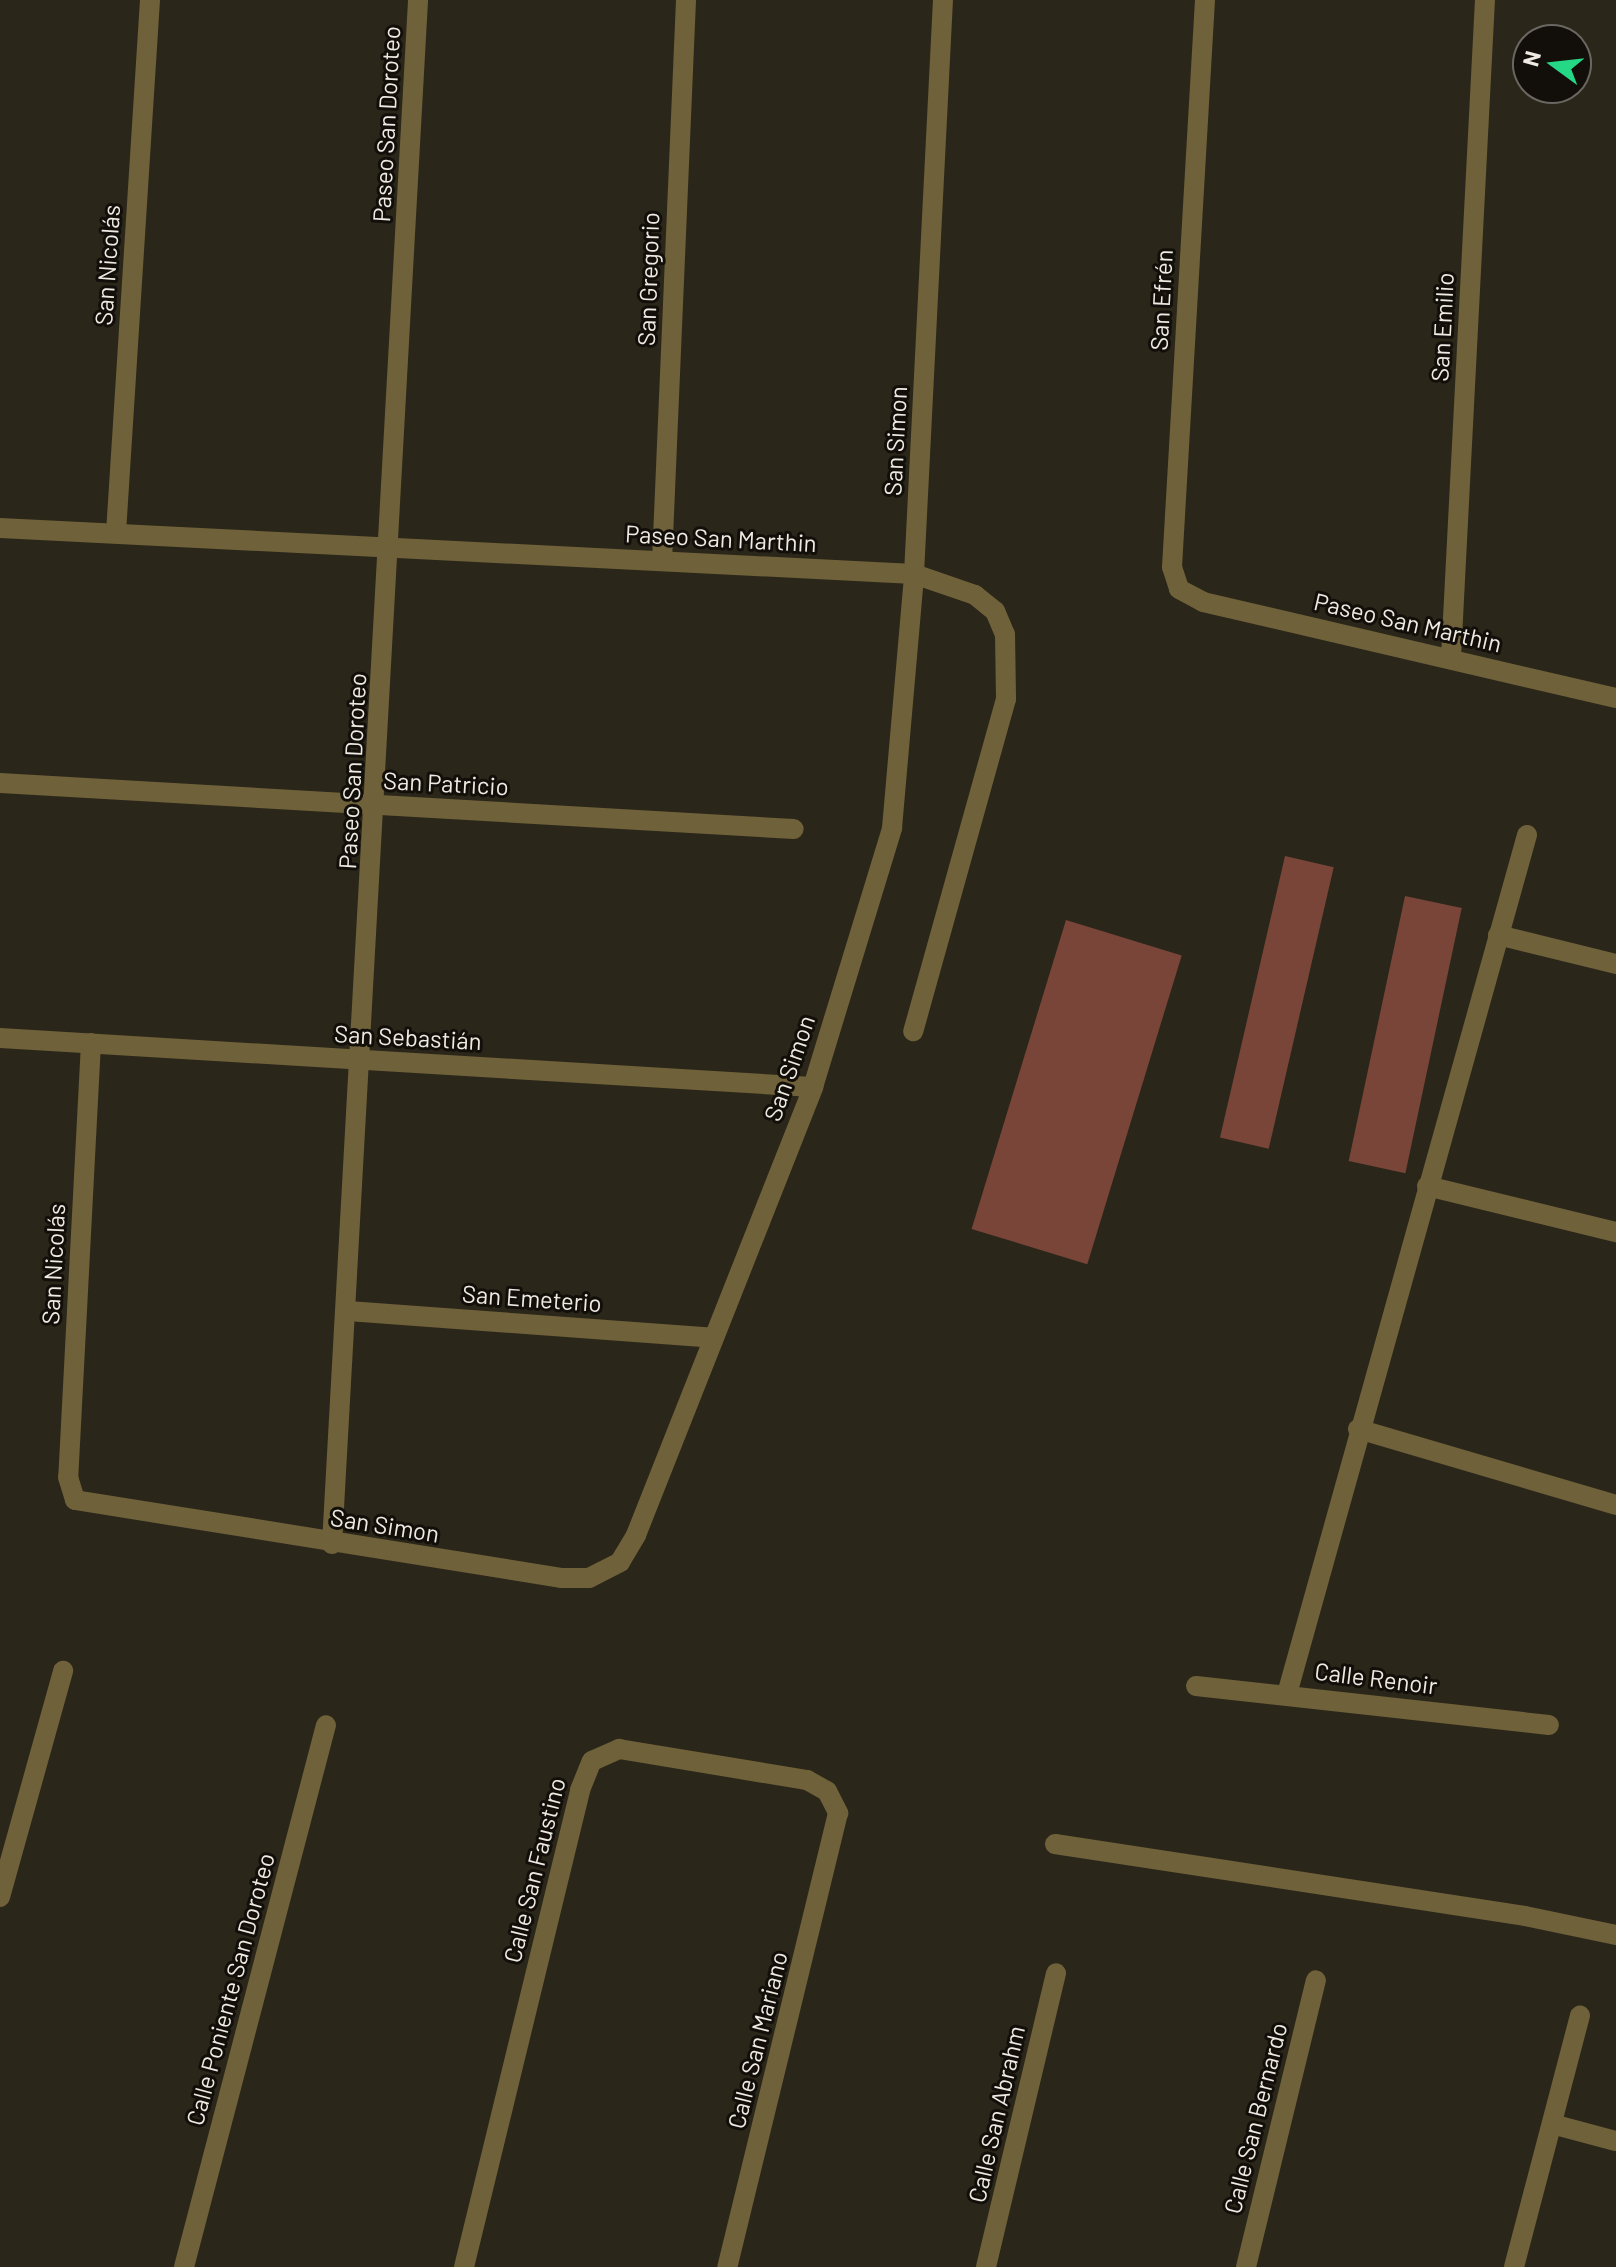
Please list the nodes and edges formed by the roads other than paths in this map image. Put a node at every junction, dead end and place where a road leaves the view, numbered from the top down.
1 (150, 0) edge
2 (418, 0) edge
3 (686, 0) edge
4 (943, 0) edge
5 (1205, 0) edge
6 (1485, 0) edge
7 (0, 528) edge
8 (116, 533) junction
9 (389, 550) junction
10 (662, 561) junction
11 (914, 574) junction
12 (1189, 597) joint
13 (1451, 657) junction
14 (1616, 698) edge
15 (0, 783) edge
16 (377, 805) junction
17 (794, 829) dead end
18 (1527, 835) dead end
19 (1498, 935) junction
20 (1616, 964) edge
21 (913, 1031) dead end
22 (0, 1038) edge
23 (91, 1043) junction
24 (361, 1060) junction
25 (813, 1087) junction
26 (1427, 1186) junction
27 (1616, 1232) edge
28 (348, 1311) junction
29 (713, 1338) junction
30 (1358, 1429) junction
31 (69, 1489) joint
32 (1616, 1505) edge
33 (332, 1544) junction
34 (63, 1671) dead end
35 (1196, 1686) dead end
36 (1287, 1694) junction
37 (326, 1725) dead end
38 (1549, 1725) dead end
39 (10, 1820) edge
40 (837, 1826) joint
41 (1055, 1844) dead end
42 (0, 1897) edge
43 (1616, 1935) edge
44 (1056, 1973) dead end
45 (1316, 1980) dead end
46 (1580, 2016) dead end
47 (1552, 2124) junction
48 (1616, 2141) edge
49 (184, 2267) edge
50 (464, 2267) edge
51 (727, 2267) edge
52 (986, 2267) edge
53 (1246, 2267) edge
54 (1514, 2267) edge

1 - 8 street, San Nicolás
2 - 9 street, Paseo San Doroteo
3 - 10 street, San Gregorio
4 - 11 street, San Simon
5 - 12 street, San Efrén
6 - 13 street, San Emilio
7 - 8 street, Paseo San Marthin
8 - 9 street, Paseo San Marthin
9 - 10 street, Paseo San Marthin
9 - 16 street, Paseo San Doroteo
10 - 11 street, Paseo San Marthin
11 - 21 street, Paseo San Marthin
11 - 25 street, San Simon
12 - 13 street, Paseo San Marthin
13 - 14 street, Paseo San Marthin
15 - 16 street, San Patricio
16 - 17 street, San Patricio
16 - 24 street, Paseo San Doroteo
18 - 19 street
19 - 20 street
19 - 26 street
22 - 23 street, San Sebastián
23 - 24 street, San Sebastián
23 - 31 street, San Nicolás
24 - 25 street, San Sebastián
24 - 28 street, Paseo San Doroteo
25 - 29 street, San Simon
26 - 27 street
26 - 30 street
28 - 29 street, San Emeterio
28 - 33 street, Paseo San Doroteo
29 - 33 street, San Simon
30 - 32 street
30 - 36 street
31 - 33 street, San Simon
34 - 39 street
35 - 36 street, Calle Renoir
36 - 38 street, Calle Renoir
37 - 49 street, Calle Poniente San Doroteo
39 - 42 street
40 - 50 street, Calle San Faustino
40 - 51 street, Calle San Mariano
41 - 43 street
44 - 52 street, Calle San Abrahm
45 - 53 street, Calle San Bernardo
46 - 47 street
47 - 48 street
47 - 54 street

